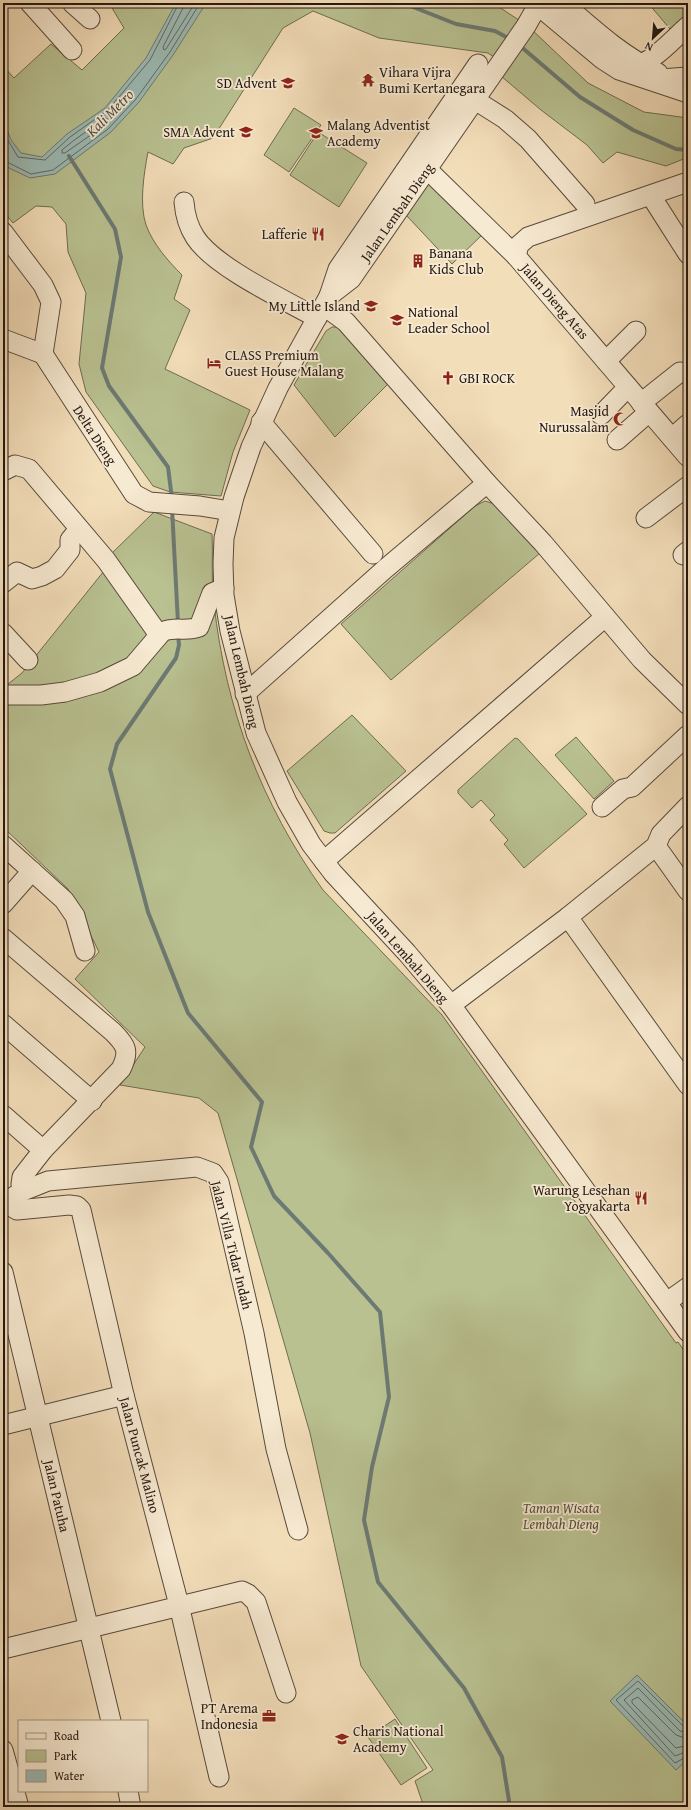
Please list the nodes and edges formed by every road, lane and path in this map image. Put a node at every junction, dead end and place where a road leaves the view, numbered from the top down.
1 (30, 3) edge
2 (72, 3) edge
3 (563, 3) edge
4 (538, 4) edge
5 (90, 18) dead end
6 (688, 26) edge
7 (688, 41) edge
8 (72, 50) dead end
9 (478, 64) dead end
10 (665, 80) edge
11 (475, 100) junction
12 (449, 123) junction
13 (427, 169) junction
14 (688, 182) edge
15 (650, 196) junction
16 (184, 202) dead end
17 (585, 204) dead end
18 (388, 210) junction
19 (3, 232) edge
20 (688, 254) edge
21 (516, 256) junction
22 (323, 307) junction
23 (636, 331) dead end
24 (3, 339) edge
25 (43, 354) junction
26 (606, 361) junction
27 (680, 372) dead end
28 (628, 387) junction
29 (645, 408) junction
30 (600, 415) dead end
31 (261, 422) junction
32 (688, 424) edge
33 (672, 438) junction
34 (616, 440) dead end
35 (688, 457) edge
36 (3, 471) edge
37 (487, 483) junction
38 (688, 486) edge
39 (230, 511) junction
40 (646, 518) dead end
41 (79, 529) junction
42 (373, 554) dead end
43 (3, 583) edge
44 (224, 588) junction
45 (605, 617) junction
46 (3, 632) edge
47 (158, 638) junction
48 (28, 660) dead end
49 (245, 694) junction
50 (3, 695) edge
51 (688, 705) edge
52 (688, 735) edge
53 (688, 806) edge
54 (602, 807) dead end
55 (3, 845) edge
56 (656, 846) junction
57 (324, 861) junction
58 (32, 871) junction
59 (688, 891) edge
60 (3, 904) edge
61 (568, 917) junction
62 (3, 938) edge
63 (85, 951) dead end
64 (451, 1005) junction
65 (3, 1024) edge
66 (688, 1085) edge
67 (92, 1101) junction
68 (3, 1115) edge
69 (43, 1150) junction
70 (12, 1197) edge
71 (3, 1272) edge
72 (688, 1287) edge
73 (666, 1302) junction
74 (685, 1320) edge
75 (124, 1395) junction
76 (39, 1416) junction
77 (3, 1425) edge
78 (298, 1530) dead end
79 (179, 1605) junction
80 (88, 1629) junction
81 (3, 1649) edge
82 (286, 1693) dead end
83 (111, 1720) edge
84 (3, 1750) edge
85 (219, 1777) dead end
86 (128, 1792) edge
87 (19, 1807) edge
88 (131, 1807) edge

1 - 8 street
2 - 5 street
3 - 10 street
4 - 10 street
4 - 11 street, Jalan Lembah Dieng
6 - 10 street
7 - 10 street
9 - 12 street
11 - 12 street, Jalan Lembah Dieng
11 - 17 street
12 - 13 street, Jalan Lembah Dieng
12 - 18 street
13 - 18 street, Jalan Lembah Dieng
13 - 21 street
14 - 15 street, Jalan Dieng Atas
15 - 20 street
15 - 21 street, Jalan Dieng Atas
16 - 22 street
18 - 22 street, Jalan Lembah Dieng
19 - 25 street
21 - 26 street, Jalan Dieng Atas
22 - 31 street, Jalan Lembah Dieng
22 - 37 street
23 - 26 street
24 - 25 street
25 - 39 street, Delta Dieng
26 - 28 street, Jalan Dieng Atas
27 - 29 street
28 - 29 street, Jalan Dieng Atas
28 - 30 street
29 - 33 street, Jalan Dieng Atas
29 - 34 street
31 - 39 street, Jalan Lembah Dieng
31 - 42 street
32 - 33 street
33 - 35 street, Jalan Dieng Atas
36 - 41 street
37 - 45 street
37 - 49 street
38 - 40 street
39 - 44 street, Jalan Lembah Dieng
41 - 43 street
41 - 47 street
44 - 47 street
44 - 49 street, Jalan Lembah Dieng
45 - 51 street
45 - 57 street
46 - 48 street
47 - 50 street
49 - 57 street, Jalan Lembah Dieng
52 - 54 street
53 - 56 street
55 - 58 street
56 - 59 street
56 - 61 street
57 - 64 street, Jalan Lembah Dieng
58 - 60 street
58 - 63 street
61 - 64 street
61 - 66 street
62 - 67 street
64 - 73 street, Jalan Lembah Dieng
65 - 67 street
67 - 69 street
68 - 69 street
69 - 70 street
70 - 75 street, Jalan Puncak Malino
70 - 78 street, Jalan Villa Tidar Indah
71 - 76 street, Jalan Patuha
72 - 73 street
73 - 74 street, Jalan Lembah Dieng
75 - 76 street
75 - 79 street, Jalan Puncak Malino
76 - 77 street
76 - 80 street, Jalan Patuha
79 - 80 street
79 - 82 street
79 - 85 street, Jalan Puncak Malino
80 - 81 street
80 - 83 street, Jalan Patuha
84 - 87 street
86 - 88 street

